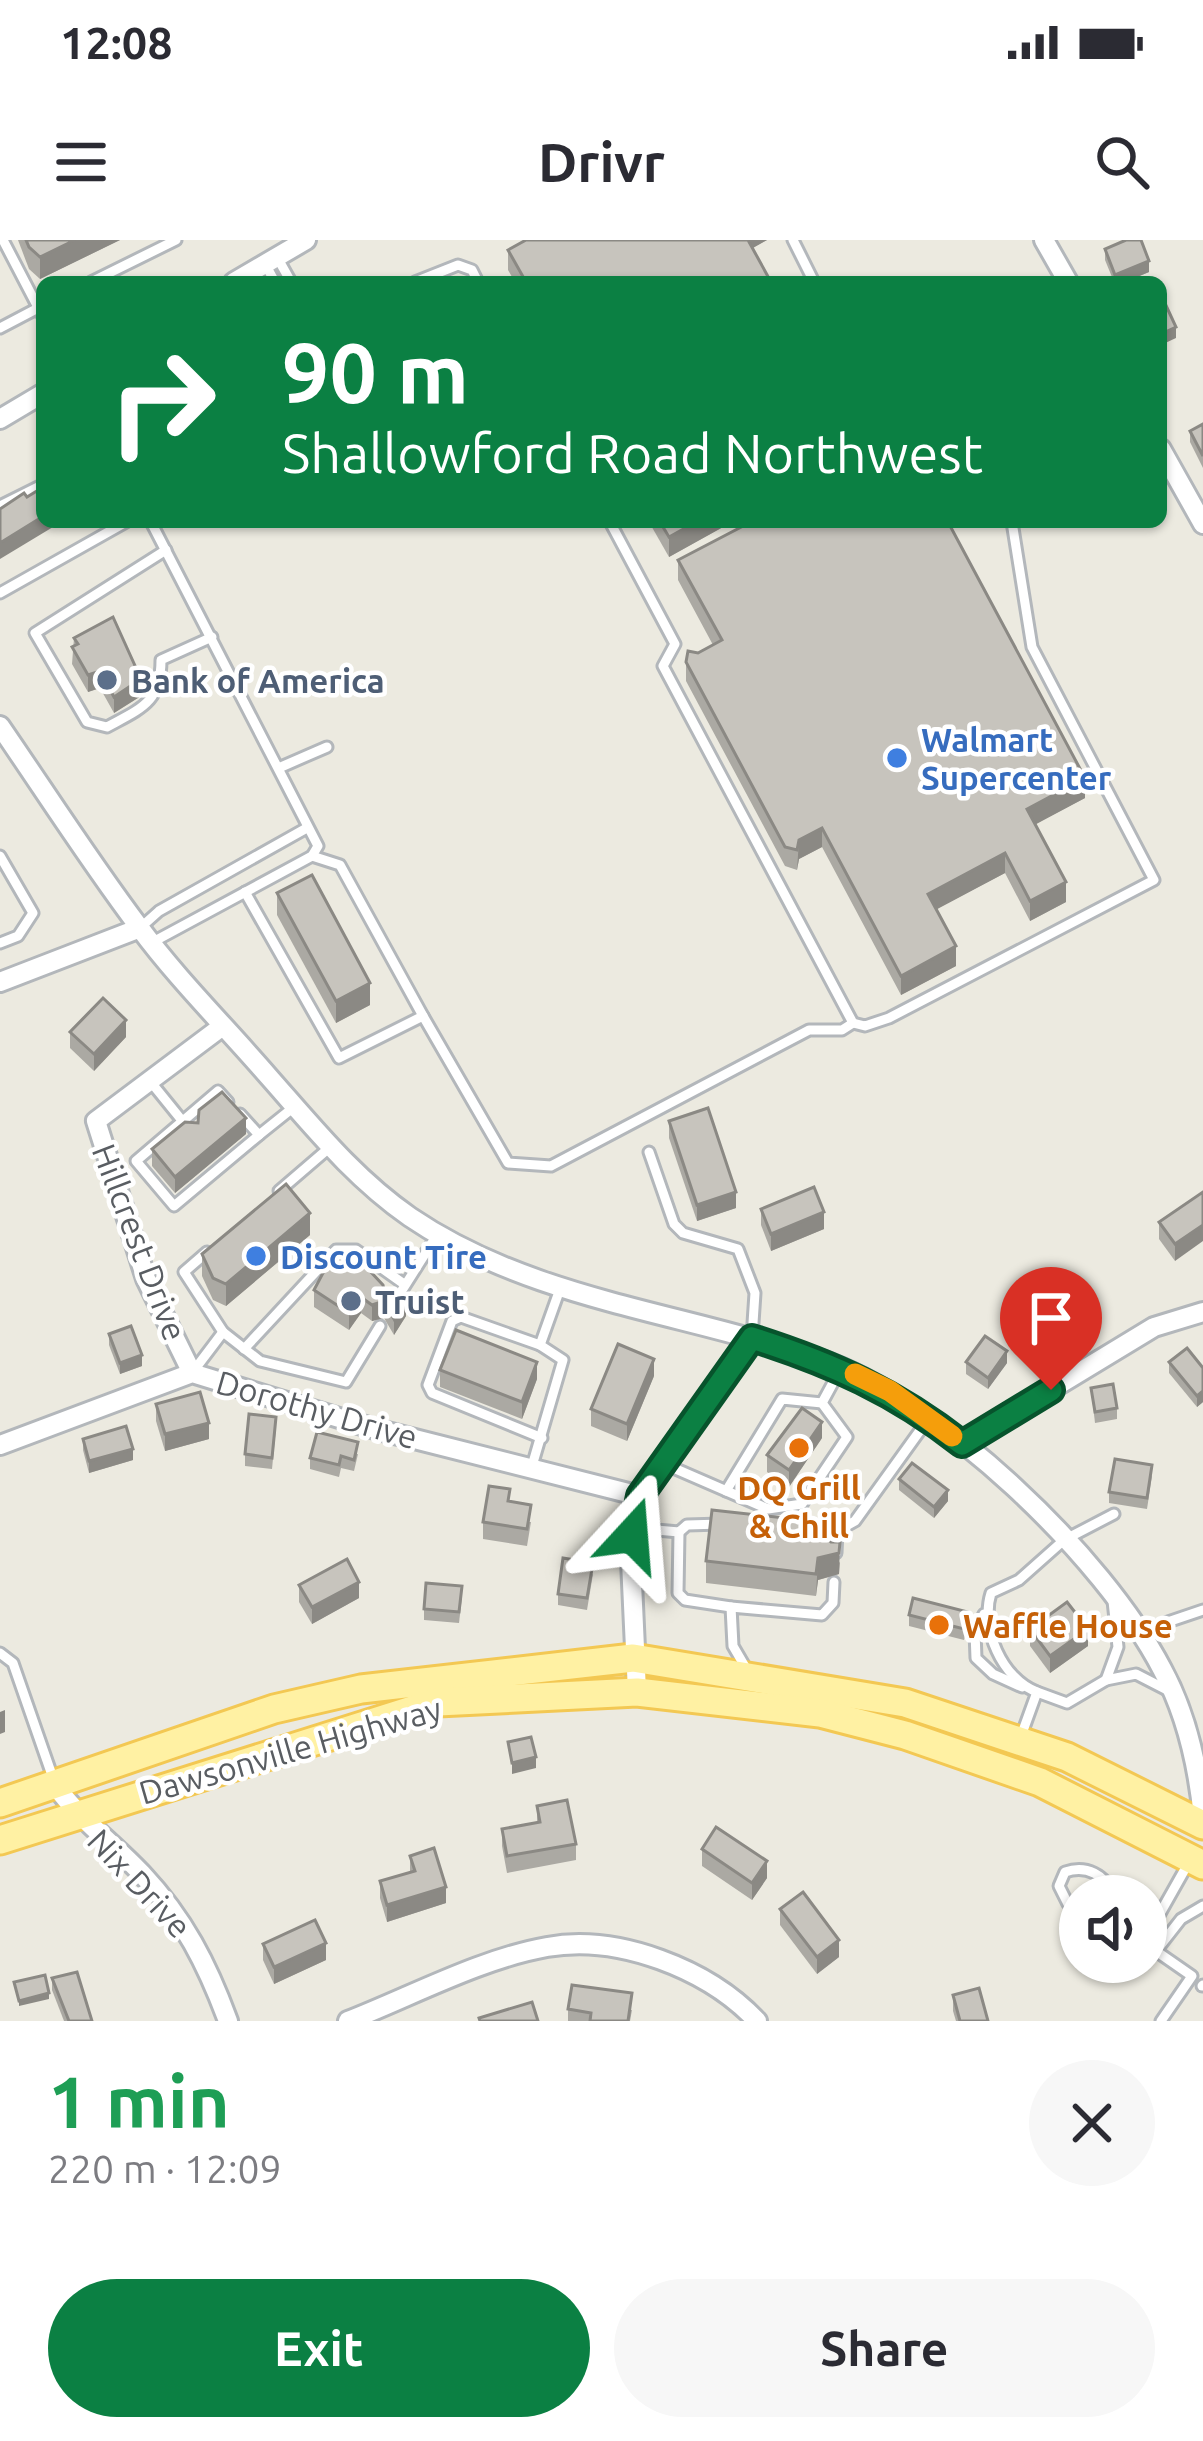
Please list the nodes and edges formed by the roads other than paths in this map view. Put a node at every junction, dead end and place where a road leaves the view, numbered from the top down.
1 (3, 240) edge
2 (176, 240) edge
3 (306, 240) edge
4 (793, 240) edge
5 (1044, 240) edge
6 (272, 268) edge
7 (103, 276) edge
8 (430, 276) edge
9 (475, 276) edge
10 (811, 276) edge
11 (1065, 276) edge
12 (36, 301) edge
13 (36, 312) edge
14 (0, 328) edge
15 (36, 398) edge
16 (0, 419) edge
17 (1167, 460) edge
18 (36, 488) edge
19 (0, 506) edge
20 (1203, 524) edge
21 (103, 528) edge
22 (115, 528) edge
23 (155, 528) edge
24 (613, 528) edge
25 (1013, 528) edge
26 (106, 533) junction
27 (166, 550) junction
28 (0, 593) edge
29 (212, 637) junction
30 (0, 726) edge
31 (327, 747) dead end
32 (280, 767) junction
33 (305, 829) junction
34 (0, 856) edge
35 (312, 856) junction
36 (245, 892) junction
37 (145, 936) junction
38 (0, 943) edge
39 (0, 982) edge
40 (423, 1016) junction
41 (853, 1023) junction
42 (220, 1028) junction
43 (150, 1081) junction
44 (294, 1107) junction
45 (196, 1108) junction
46 (182, 1120) junction
47 (207, 1120) edge
48 (192, 1132) edge
49 (259, 1135) junction
50 (152, 1146) junction
51 (329, 1148) junction
52 (649, 1152) dead end
53 (162, 1157) edge
54 (274, 1195) edge
55 (437, 1234) junction
56 (220, 1241) edge
57 (404, 1284) junction
58 (560, 1289) junction
59 (392, 1306) edge
60 (1203, 1312) edge
61 (380, 1326) dead end
62 (223, 1332) junction
63 (752, 1338) junction
64 (540, 1345) junction
65 (244, 1349) junction
66 (841, 1368) junction
67 (192, 1372) junction
68 (822, 1403) junction
69 (929, 1418) junction
70 (542, 1438) junction
71 (0, 1444) edge
72 (962, 1444) junction
73 (662, 1463) junction
74 (532, 1466) junction
75 (726, 1491) junction
76 (640, 1496) junction
77 (1114, 1514) dead end
78 (730, 1525) edge
79 (634, 1528) junction
80 (796, 1529) edge
81 (837, 1531) junction
82 (679, 1532) junction
83 (1064, 1540) junction
84 (836, 1556) edge
85 (834, 1582) dead end
86 (1113, 1596) junction
87 (731, 1607) junction
88 (1203, 1610) edge
89 (984, 1614) junction
90 (1141, 1631) junction
91 (0, 1653) edge
92 (633, 1658) junction
93 (750, 1675) junction
94 (1106, 1680) junction
95 (1024, 1688) junction
96 (637, 1692) junction
97 (1037, 1692) junction
98 (1172, 1693) junction
99 (1020, 1739) junction
100 (55, 1786) junction
101 (0, 1803) edge
102 (76, 1814) junction
103 (1203, 1823) edge
104 (0, 1840) edge
105 (1197, 1861) edge
106 (1064, 1875) edge
107 (1098, 1875) edge
108 (1167, 1906) edge
109 (1203, 1906) edge
110 (1167, 1937) edge
111 (1167, 1959) edge
112 (1192, 1976) junction
113 (1203, 1986) edge
114 (1164, 2020) edge
115 (228, 2021) edge
116 (348, 2021) edge
117 (757, 2021) edge

1 - 12 lane
2 - 7 lane
3 - 6 street
4 - 10 lane
5 - 11 street
8 - 9 lane
13 - 14 lane
15 - 16 street
17 - 20 street
18 - 19 lane
21 - 26 lane
22 - 26 lane
23 - 27 lane
24 - 41 lane
25 - 41 lane
26 - 28 lane
27 - 29 lane
27 - 29 lane
29 - 32 lane
30 - 37 street
31 - 32 lane
32 - 33 lane
33 - 35 lane
33 - 37 lane
34 - 38 lane
35 - 36 lane
35 - 40 lane
36 - 37 lane
36 - 40 lane
37 - 39 street
37 - 42 street
40 - 41 lane
42 - 43 street, Hillcrest Drive
42 - 44 street
43 - 46 lane
43 - 67 street, Hillcrest Drive
44 - 49 lane
44 - 51 street
45 - 46 lane
45 - 47 lane
45 - 49 lane
46 - 48 lane
46 - 50 lane
49 - 50 lane
50 - 53 lane
51 - 54 lane
51 - 55 street
52 - 63 lane
55 - 57 lane
55 - 58 street
56 - 62 lane
57 - 59 lane
57 - 65 lane
58 - 63 street
58 - 64 lane
60 - 72 street
61 - 65 lane
62 - 65 lane
62 - 67 lane
63 - 66 street
63 - 73 street
64 - 70 lane
64 - 70 lane
66 - 68 lane
66 - 69 street
67 - 71 street, Dorothy Drive
67 - 74 street, Dorothy Drive
68 - 75 lane
68 - 75 lane
69 - 72 street
69 - 81 lane
70 - 74 lane
72 - 83 street
73 - 75 lane
73 - 76 street
74 - 76 street, Dorothy Drive
76 - 79 street
77 - 83 lane
78 - 82 lane
79 - 82 lane
79 - 92 street
80 - 81 lane
81 - 84 lane
82 - 87 lane
83 - 86 street
83 - 89 lane
85 - 87 lane
86 - 90 street
86 - 94 lane
87 - 93 lane
88 - 90 lane
89 - 95 lane
89 - 95 lane
90 - 98 street
91 - 100 lane
92 - 93 main road, Dawsonville Highway
92 - 96 street
92 - 100 main road, Dawsonville Highway
93 - 99 main road, Dawsonville Highway
94 - 97 lane
94 - 98 lane
95 - 97 lane
96 - 102 main road, Dawsonville Highway
96 - 105 main road, Dawsonville Highway
97 - 99 lane
98 - 103 street
99 - 103 main road, Dawsonville Highway
100 - 101 main road, Dawsonville Highway
100 - 102 street, Nix Drive
102 - 104 main road, Dawsonville Highway
102 - 115 street, Nix Drive
103 - 105 street
105 - 108 lane
106 - 107 lane
109 - 110 lane
111 - 112 lane
112 - 113 lane
112 - 114 lane
116 - 117 street

